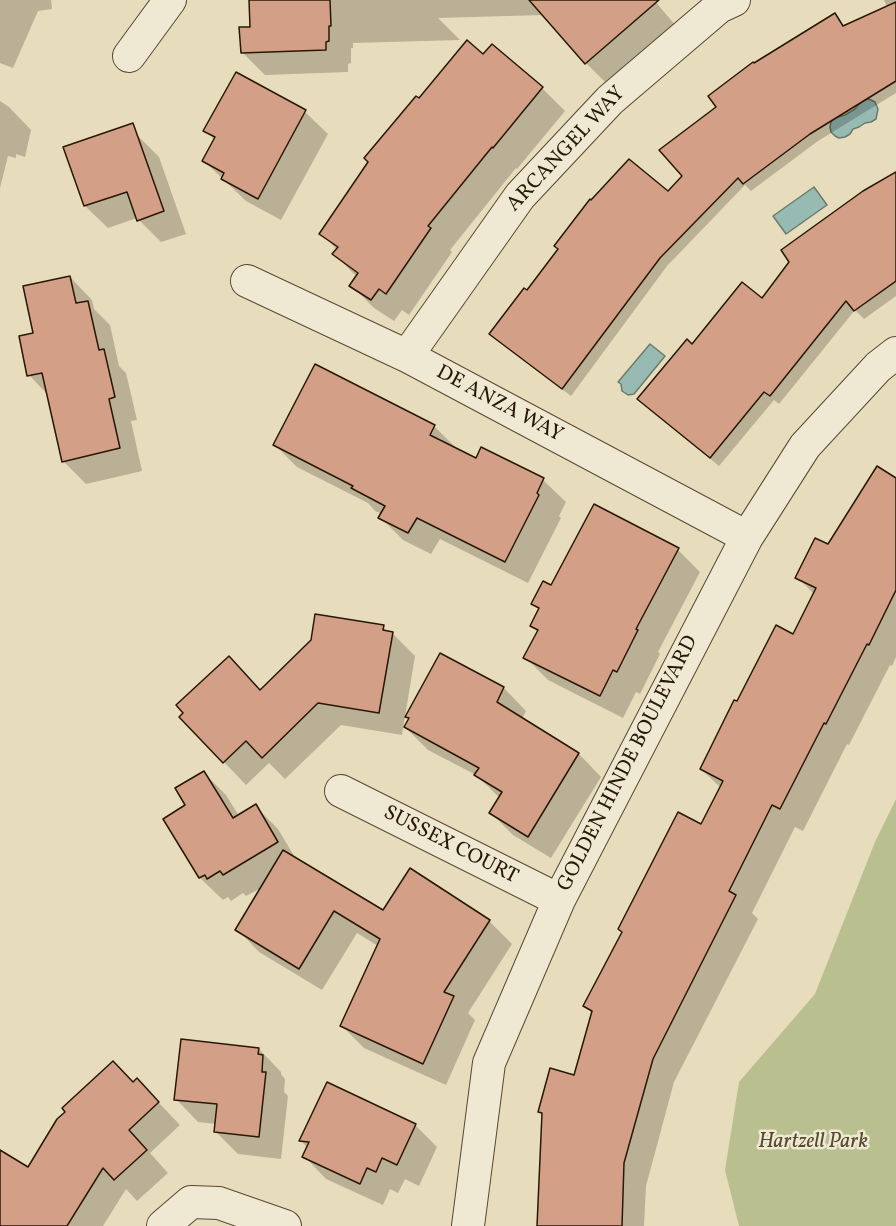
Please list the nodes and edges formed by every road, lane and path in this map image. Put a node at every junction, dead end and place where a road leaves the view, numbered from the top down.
1 (170, 0) edge
2 (722, 2) edge
3 (129, 56) dead end
4 (247, 281) dead end
5 (896, 353) edge
6 (407, 356) junction
7 (747, 537) junction
8 (341, 791) dead end
9 (559, 900) junction
10 (164, 1226) edge
11 (285, 1226) edge
12 (468, 1226) edge

1 - 3 street
2 - 6 street, ARCANGEL WAY
4 - 6 street, DE ANZA WAY
5 - 7 street, GOLDEN HINDE BOULEVARD
6 - 7 street, DE ANZA WAY
7 - 9 street, GOLDEN HINDE BOULEVARD
8 - 9 street, SUSSEX COURT
9 - 12 street, GOLDEN HINDE BOULEVARD
10 - 11 street

